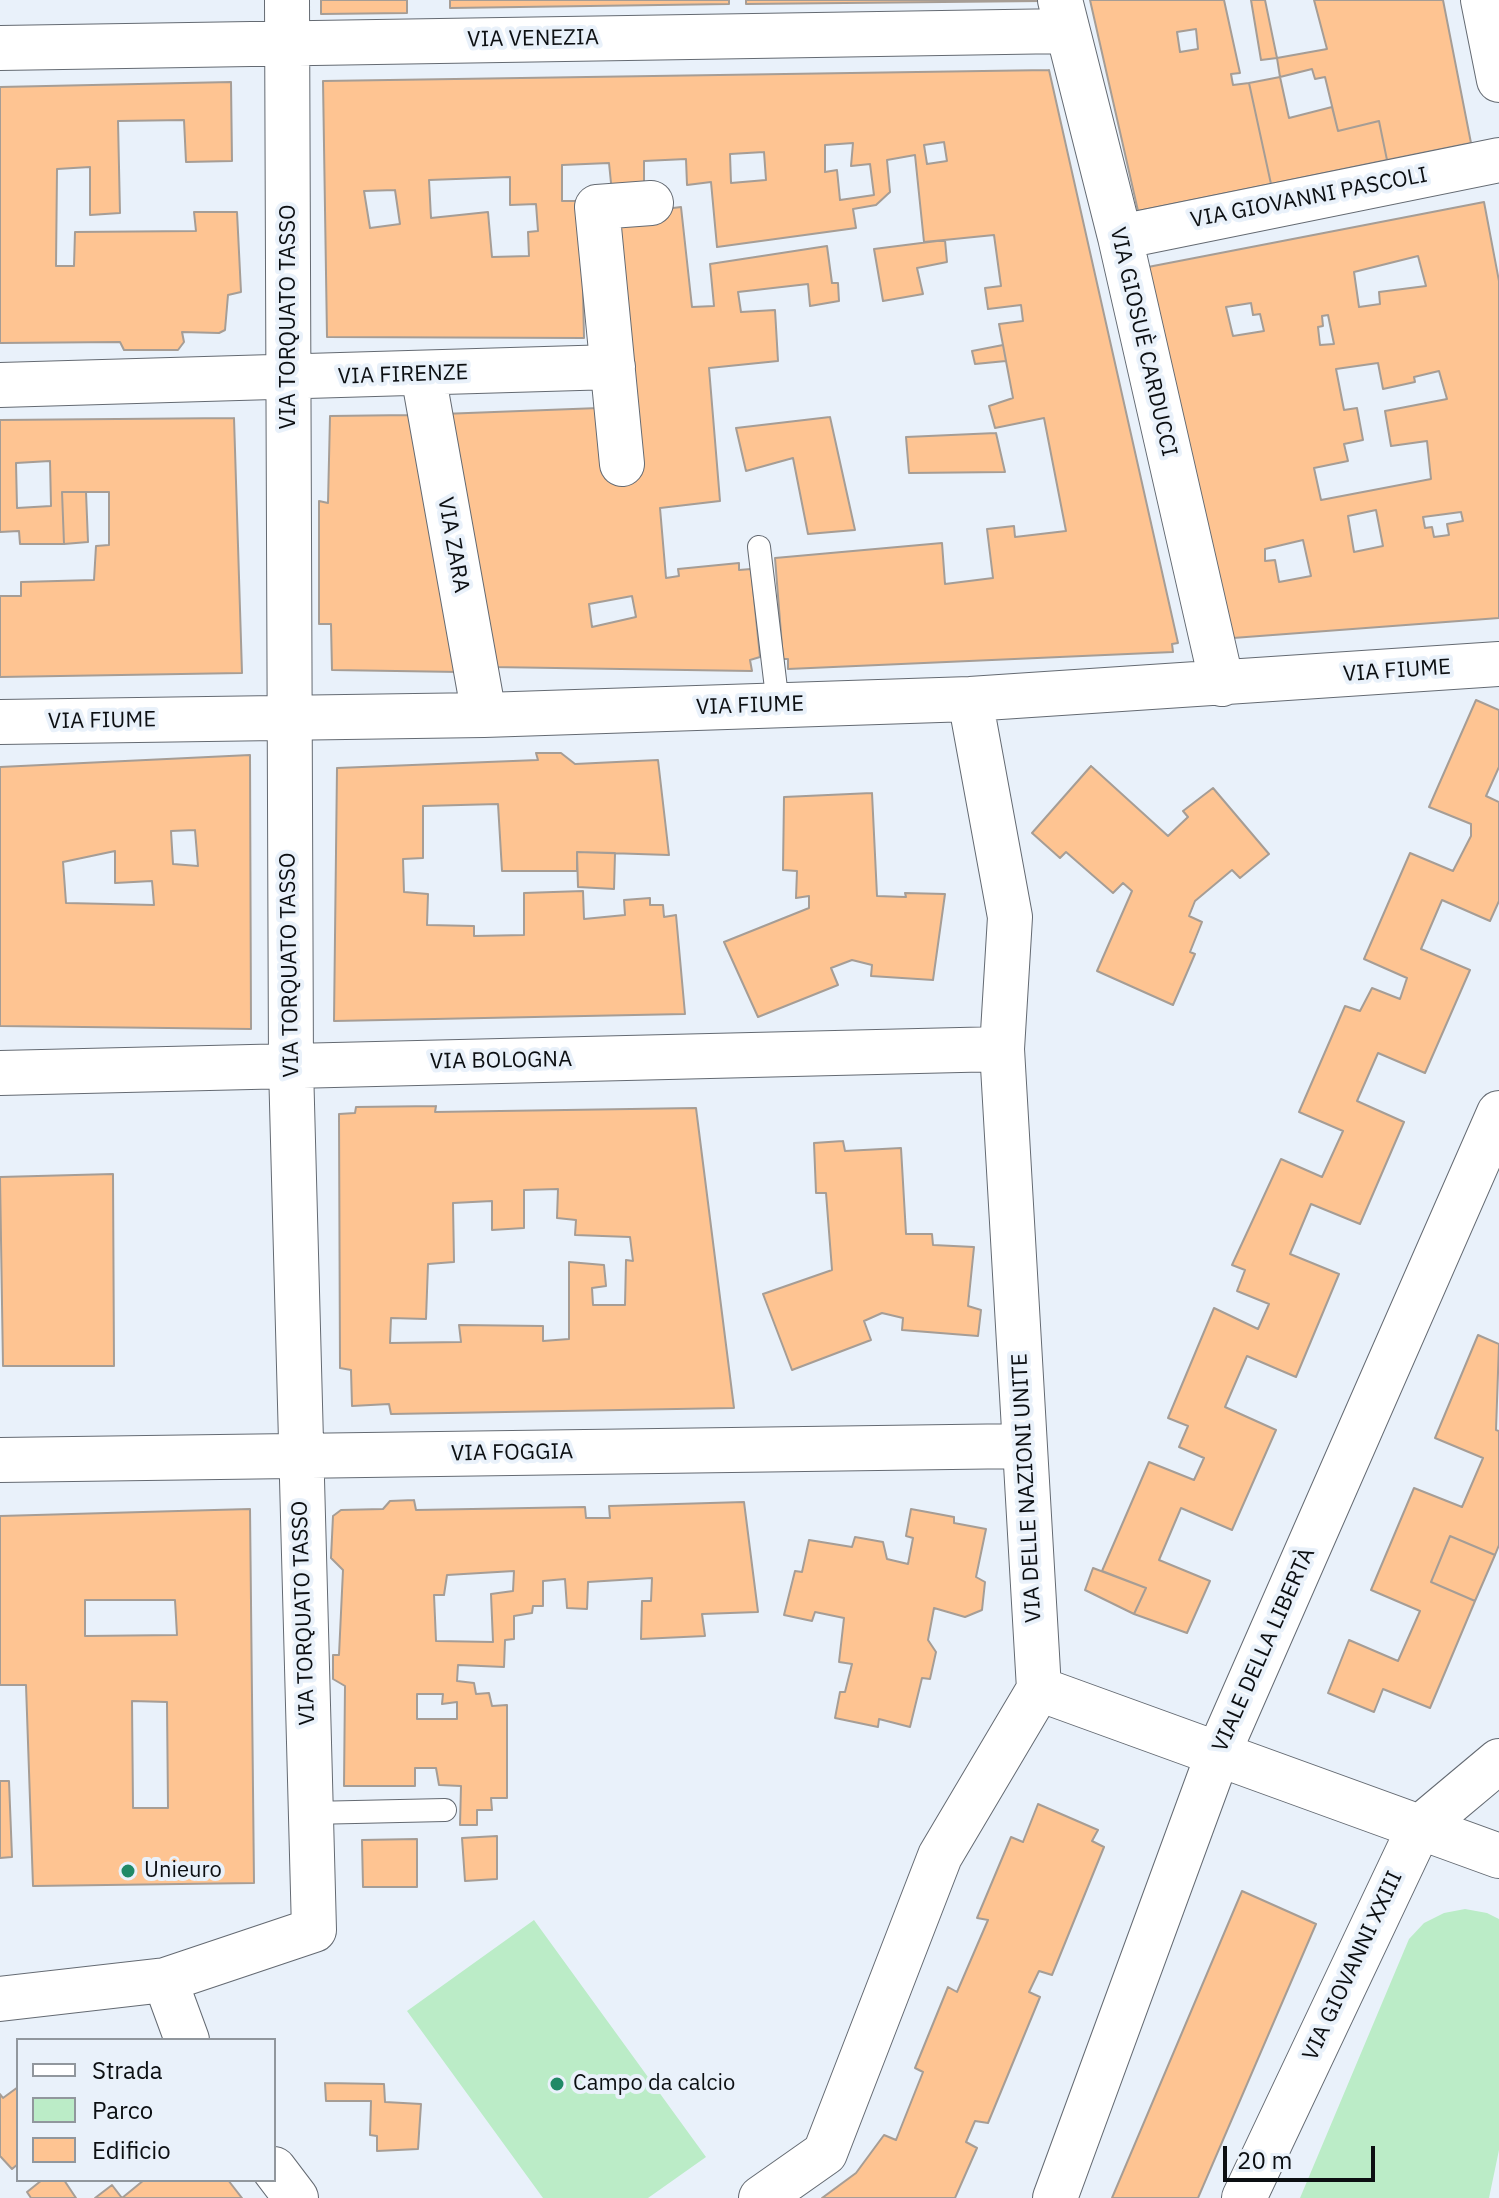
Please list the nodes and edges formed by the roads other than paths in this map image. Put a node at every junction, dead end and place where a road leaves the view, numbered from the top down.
1 (1483, 0) edge
2 (1063, 16) edge
3 (289, 21) edge
4 (0, 48) edge
5 (1499, 80) edge
6 (1499, 160) edge
7 (651, 203) dead end
8 (1120, 237) junction
9 (613, 367) junction
10 (423, 374) junction
11 (288, 379) junction
12 (0, 385) edge
13 (622, 464) dead end
14 (759, 547) dead end
15 (1499, 664) edge
16 (1222, 684) junction
17 (970, 699) junction
18 (778, 705) junction
19 (484, 715) junction
20 (288, 719) junction
21 (0, 722) edge
22 (1002, 1049) junction
23 (291, 1066) junction
24 (0, 1073) edge
25 (1499, 1113) edge
26 (1024, 1446) junction
27 (299, 1456) junction
28 (0, 1460) edge
29 (1039, 1689) junction
30 (1218, 1754) junction
31 (1499, 1761) edge
32 (445, 1810) dead end
33 (310, 1813) junction
34 (1419, 1828) junction
35 (1499, 1856) edge
36 (165, 1980) junction
37 (0, 1999) edge
38 (186, 2038) edge
39 (276, 2172) edge
40 (296, 2198) edge
41 (761, 2198) edge
42 (1055, 2198) edge
43 (1244, 2198) edge

1 - 5 street
2 - 3 street, VIA VENEZIA
2 - 8 street, VIA GIOSUÈ CARDUCCI
3 - 4 street, VIA VENEZIA
3 - 11 street, VIA TORQUATO TASSO
6 - 8 street, VIA GIOVANNI PASCOLI
7 - 9 street
8 - 16 street, VIA GIOSUÈ CARDUCCI
9 - 10 street, VIA FIRENZE
9 - 13 street
10 - 11 street, VIA FIRENZE
10 - 19 street, VIA ZARA
11 - 12 street, VIA FIRENZE
11 - 20 street, VIA TORQUATO TASSO
14 - 18 lane
15 - 16 street, VIA FIUME
16 - 17 street, VIA FIUME
17 - 18 street, VIA FIUME
17 - 22 street, VIA DELLE NAZIONI UNITE
18 - 19 street, VIA FIUME
19 - 20 street, VIA FIUME
20 - 21 street, VIA FIUME
20 - 23 street, VIA TORQUATO TASSO
22 - 23 street, VIA BOLOGNA
22 - 26 street, VIA DELLE NAZIONI UNITE
23 - 24 street, VIA BOLOGNA
23 - 27 street, VIA TORQUATO TASSO
25 - 30 street, VIALE DELLA LIBERTÀ
26 - 27 street, VIA FOGGIA
26 - 29 street, VIA DELLE NAZIONI UNITE
27 - 28 street, VIA FOGGIA
27 - 33 street, VIA TORQUATO TASSO
29 - 30 street
29 - 41 street
30 - 34 street
30 - 42 street, VIALE DELLA LIBERTÀ
31 - 34 street, VIA GIOVANNI XXIII
32 - 33 lane
33 - 36 street, VIA TORQUATO TASSO
34 - 35 street
34 - 43 street, VIA GIOVANNI XXIII
36 - 37 street
36 - 38 street
39 - 40 street

